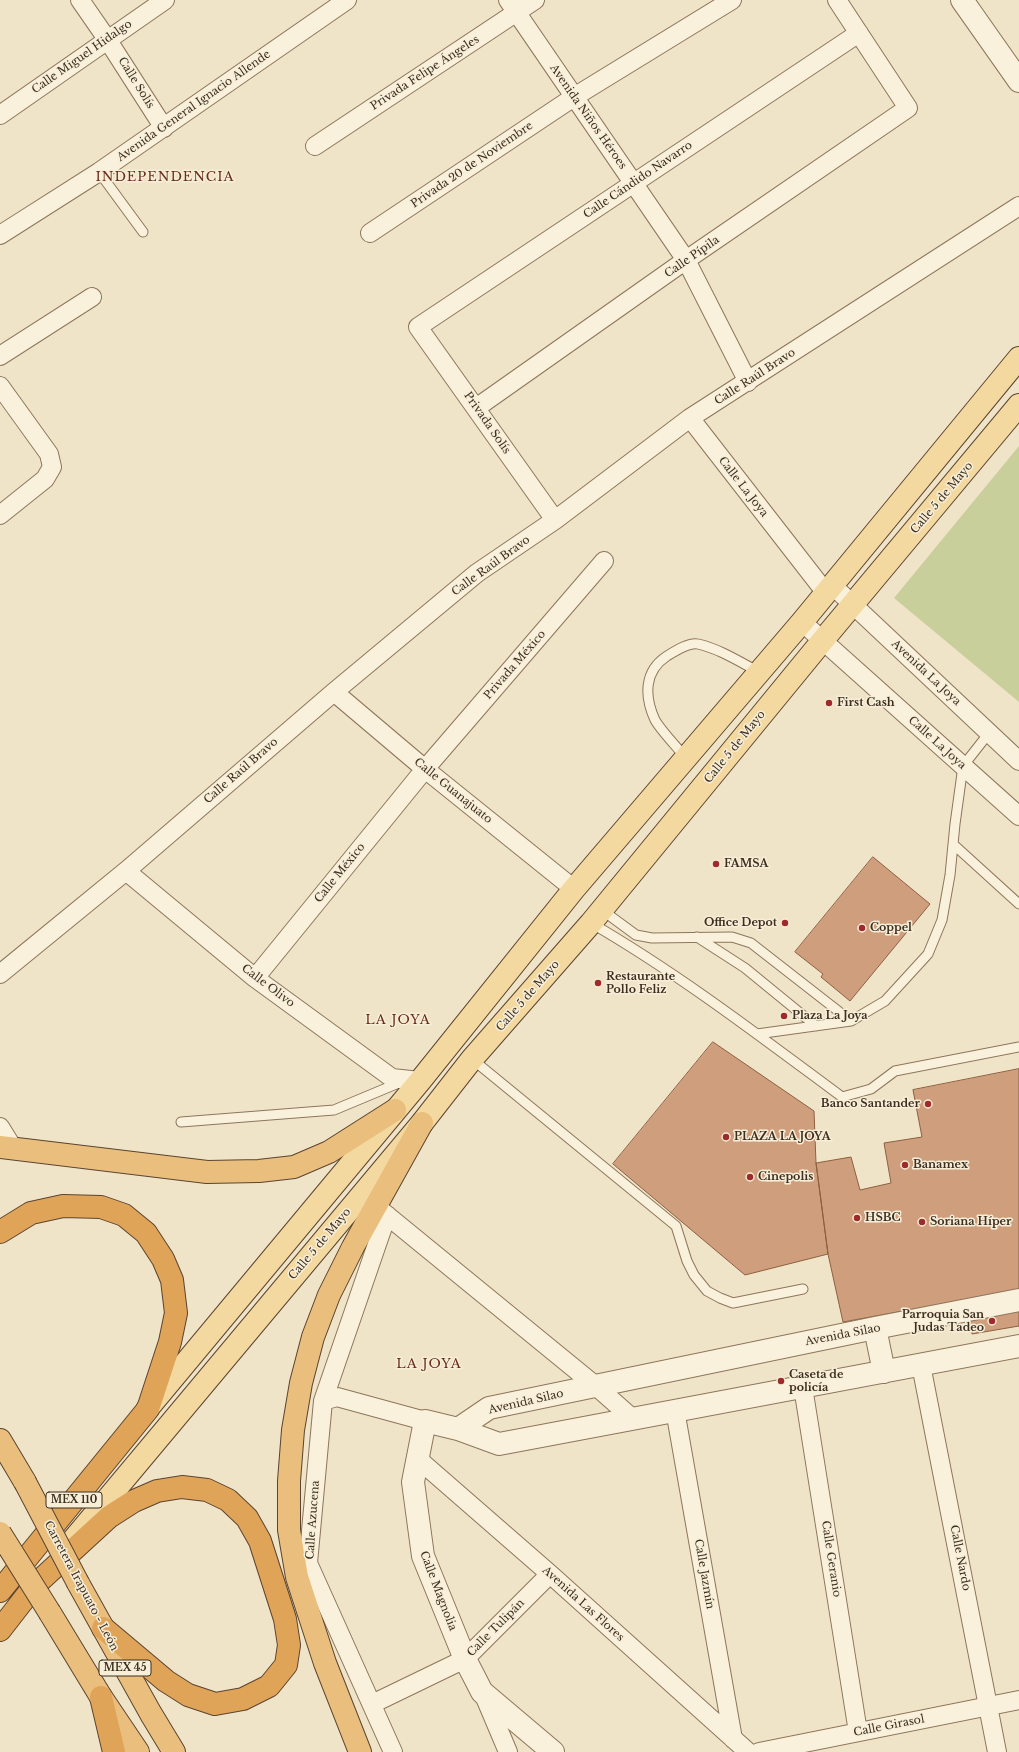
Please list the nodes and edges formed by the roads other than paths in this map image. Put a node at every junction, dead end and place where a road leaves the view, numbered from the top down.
1 (80, 0) edge
2 (165, 0) edge
3 (347, 0) edge
4 (535, 0) edge
5 (732, 0) edge
6 (836, 0) edge
7 (962, 0) edge
8 (512, 6) edge
9 (859, 33) junction
10 (107, 39) junction
11 (1019, 81) edge
12 (574, 98) junction
13 (0, 114) edge
14 (164, 128) junction
15 (315, 146) dead end
16 (99, 172) junction
17 (633, 183) junction
18 (1019, 206) edge
19 (144, 232) dead end
20 (370, 233) dead end
21 (0, 235) edge
22 (686, 260) junction
23 (92, 297) dead end
24 (418, 327) joint
25 (0, 356) edge
26 (1019, 358) edge
27 (748, 382) junction
28 (0, 386) edge
29 (1019, 405) edge
30 (476, 408) junction
31 (690, 418) junction
32 (0, 515) edge
33 (555, 520) junction
34 (604, 561) dead end
35 (829, 589) junction
36 (853, 604) junction
37 (802, 622) junction
38 (823, 640) junction
39 (759, 672) junction
40 (334, 692) junction
41 (990, 733) junction
42 (686, 758) junction
43 (1019, 761) edge
44 (963, 766) junction
45 (425, 769) junction
46 (1019, 816) edge
47 (953, 844) junction
48 (126, 871) junction
49 (574, 890) junction
50 (1019, 904) edge
51 (597, 917) junction
52 (697, 937) junction
53 (0, 974) edge
54 (255, 978) junction
55 (851, 1021) junction
56 (816, 1026) junction
57 (757, 1034) junction
58 (1019, 1047) edge
59 (472, 1059) junction
60 (413, 1080) junction
61 (395, 1110) junction
62 (181, 1122) dead end
63 (422, 1123) junction
64 (0, 1127) edge
65 (6, 1148) edge
66 (382, 1210) junction
67 (0, 1232) edge
68 (803, 1289) dead end
69 (1019, 1300) edge
70 (875, 1328) junction
71 (1019, 1346) edge
72 (921, 1365) junction
73 (884, 1372) junction
74 (597, 1387) junction
75 (803, 1387) junction
76 (323, 1401) junction
77 (148, 1408) junction
78 (675, 1410) junction
79 (632, 1418) junction
80 (425, 1420) junction
81 (458, 1429) junction
82 (0, 1440) edge
83 (418, 1458) junction
84 (0, 1533) edge
85 (550, 1574) junction
86 (35, 1585) junction
87 (0, 1591) edge
88 (103, 1628) junction
89 (0, 1630) edge
90 (465, 1659) junction
91 (482, 1692) junction
92 (101, 1696) junction
93 (1019, 1700) edge
94 (372, 1704) junction
95 (989, 1706) junction
96 (858, 1732) junction
97 (733, 1739) junction
98 (114, 1752) edge
99 (138, 1752) edge
100 (174, 1752) edge
101 (360, 1752) edge
102 (393, 1752) edge
103 (508, 1752) edge
104 (553, 1752) edge
105 (748, 1752) edge
106 (759, 1752) edge
107 (997, 1752) edge

1 - 10 street, Calle Solís
2 - 10 street, Calle Miguel Hidalgo
3 - 14 street, Avenida General Ignacio Allende
4 - 8 street, Privada Felipe Ángeles
5 - 12 street, Privada 20 de Noviembre
6 - 9 street
7 - 11 street
8 - 12 street, Avenida Niños Héroes
8 - 15 street, Privada Felipe Ángeles
9 - 17 street, Calle Cándido Navarro
9 - 22 street, Calle Pípila
10 - 13 street, Calle Miguel Hidalgo
10 - 14 street, Calle Solís
12 - 17 street, Avenida Niños Héroes
12 - 20 street, Privada 20 de Noviembre
14 - 16 street, Avenida General Ignacio Allende
16 - 19 lane
16 - 21 street, Avenida General Ignacio Allende
17 - 22 street, Avenida Niños Héroes
17 - 24 street, Calle Cándido Navarro
18 - 27 street, Calle Raúl Bravo
22 - 27 street, Avenida Niños Héroes
22 - 30 street, Calle Pípila
23 - 25 street
24 - 30 street, Privada Solís
26 - 35 main road
27 - 31 street, Calle Raúl Bravo
28 - 32 street
29 - 36 main road, Calle 5 de Mayo
30 - 33 street, Privada Solís
31 - 33 street, Calle Raúl Bravo
31 - 35 street, Calle La Joya
33 - 40 street, Calle Raúl Bravo
34 - 45 street, Privada México
35 - 36 street, Avenida La Joya
35 - 37 main road
36 - 38 main road, Calle 5 de Mayo
36 - 41 street, Avenida La Joya
37 - 38 street, Calle La Joya
37 - 39 main road
38 - 44 street, Calle La Joya
38 - 51 main road, Calle 5 de Mayo
39 - 42 main road
39 - 42 lane
40 - 45 street, Calle Guanajuato
40 - 48 street, Calle Raúl Bravo
41 - 43 street, Avenida La Joya
41 - 44 lane
42 - 49 main road
44 - 46 street, Calle La Joya
44 - 47 lane
45 - 49 street, Calle Guanajuato
45 - 54 street, Calle México
47 - 50 lane
47 - 55 lane
48 - 53 street, Calle Raúl Bravo
48 - 54 street, Calle Olivo
49 - 60 main road
51 - 52 lane
51 - 57 lane
51 - 59 main road, Calle 5 de Mayo
52 - 55 lane
52 - 56 lane
54 - 60 street, Calle Olivo
55 - 56 lane
56 - 57 lane
57 - 58 lane
59 - 63 main road, Calle 5 de Mayo
59 - 68 lane
60 - 61 main road
60 - 62 lane
61 - 65 highway
61 - 77 main road
63 - 66 highway
63 - 86 main road, Calle 5 de Mayo
64 - 65 street
66 - 74 street
66 - 76 street, Calle Azucena
66 - 101 highway
67 - 77 highway
69 - 70 street, Avenida Silao
70 - 73 street
70 - 74 street, Avenida Silao
71 - 72 street
72 - 73 street
72 - 95 street, Calle Nardo
73 - 75 street
74 - 79 street
74 - 81 street, Avenida Silao
75 - 78 street
75 - 96 street, Calle Geranio
76 - 80 street
76 - 94 street, Calle Azucena
77 - 87 highway, MEX 110
78 - 79 street
78 - 97 street, Calle Jazmín
79 - 81 street
80 - 81 street
80 - 83 street, Calle Magnolia
82 - 88 highway, Carretera Irapuato - León / MEX 45, bridge
83 - 85 street, Avenida Las Flores
83 - 90 street, Calle Magnolia
84 - 92 highway, MEX 45, bridge
85 - 90 street, Calle Tulipán
85 - 97 street, Avenida Las Flores
86 - 88 highway
86 - 89 highway
88 - 100 highway, Carretera Irapuato - León / MEX 45
90 - 91 street, Calle Magnolia
90 - 94 street, Calle Tulipán
91 - 103 street, Calle Magnolia
91 - 104 street
92 - 98 highway
92 - 99 highway, MEX 45
93 - 95 street, Calle Girasol
94 - 102 street, Calle Azucena
95 - 96 street, Calle Girasol
95 - 107 street, Calle Nardo
96 - 106 street, Calle Girasol
97 - 105 street, Avenida Las Flores

